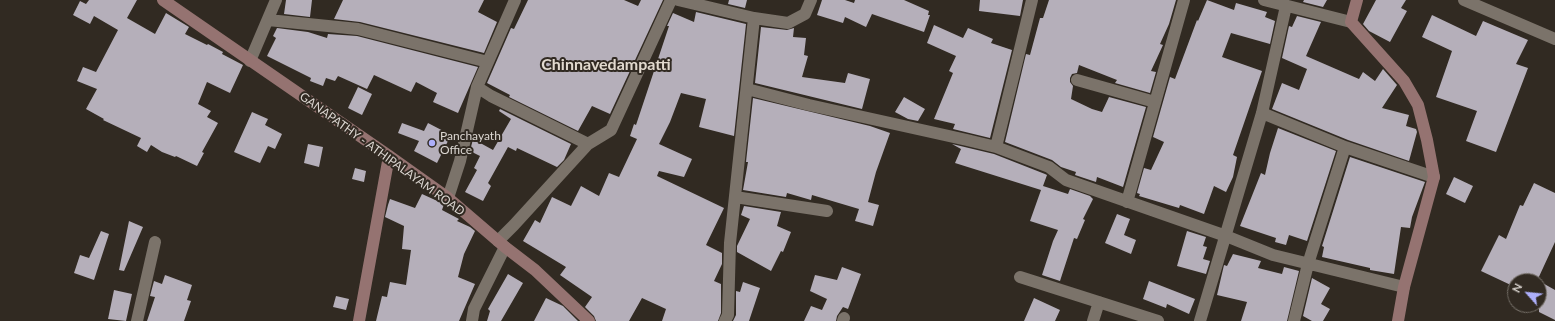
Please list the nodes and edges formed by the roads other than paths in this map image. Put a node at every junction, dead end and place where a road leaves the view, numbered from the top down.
1 (276, 0) edge
2 (515, 0) edge
3 (671, 0) edge
4 (678, 0) edge
5 (811, 0) edge
6 (1032, 0) edge
7 (1184, 0) edge
8 (1264, 0) edge
9 (1357, 0) edge
10 (1464, 0) edge
11 (169, 2) edge
12 (1286, 6) junction
13 (754, 18) junction
14 (268, 20) junction
15 (1351, 22) junction
16 (1555, 40) edge
17 (250, 61) junction
18 (488, 62) junction
19 (1077, 80) dead end
20 (478, 87) junction
21 (746, 89) junction
22 (1155, 102) junction
23 (1262, 113) junction
24 (588, 144) junction
25 (996, 147) junction
26 (1345, 147) junction
27 (389, 156) junction
28 (1434, 177) junction
29 (735, 197) junction
30 (448, 198) junction
31 (1127, 202) junction
32 (827, 211) dead end
33 (1226, 236) junction
34 (155, 242) dead end
35 (501, 244) junction
36 (1308, 264) junction
37 (1020, 277) dead end
38 (1404, 286) junction
39 (1099, 302) junction
40 (137, 321) edge
41 (359, 321) edge
42 (472, 321) edge
43 (589, 321) edge
44 (725, 321) edge
45 (1093, 321) edge
46 (1158, 321) edge
47 (1200, 321) edge
48 (1294, 321) edge
49 (1398, 321) edge

1 - 14 street
2 - 18 street
3 - 24 street
4 - 13 street
5 - 13 street
6 - 25 street
7 - 22 street
8 - 12 street
9 - 15 street
10 - 16 street
11 - 17 street, GANAPATHY - ATHIPALAYAM ROAD
12 - 15 street
12 - 23 street
13 - 21 street
14 - 17 street
14 - 18 street
15 - 28 street
17 - 27 street, GANAPATHY - ATHIPALAYAM ROAD
18 - 20 street
19 - 22 street
20 - 24 street
20 - 30 street
21 - 25 street
21 - 29 street
22 - 31 street
23 - 26 street
23 - 33 street
24 - 35 street
25 - 31 street
26 - 28 street
26 - 36 street
27 - 30 street, GANAPATHY - ATHIPALAYAM ROAD
27 - 41 street
28 - 38 street
29 - 32 street
29 - 44 street
30 - 35 street, GANAPATHY - ATHIPALAYAM ROAD
31 - 33 street
33 - 36 street
33 - 47 street
34 - 40 street
35 - 42 street
35 - 43 street, GANAPATHY - ATHIPALAYAM ROAD
36 - 38 street
36 - 48 street
37 - 39 street
38 - 49 street
39 - 45 street
39 - 46 street

